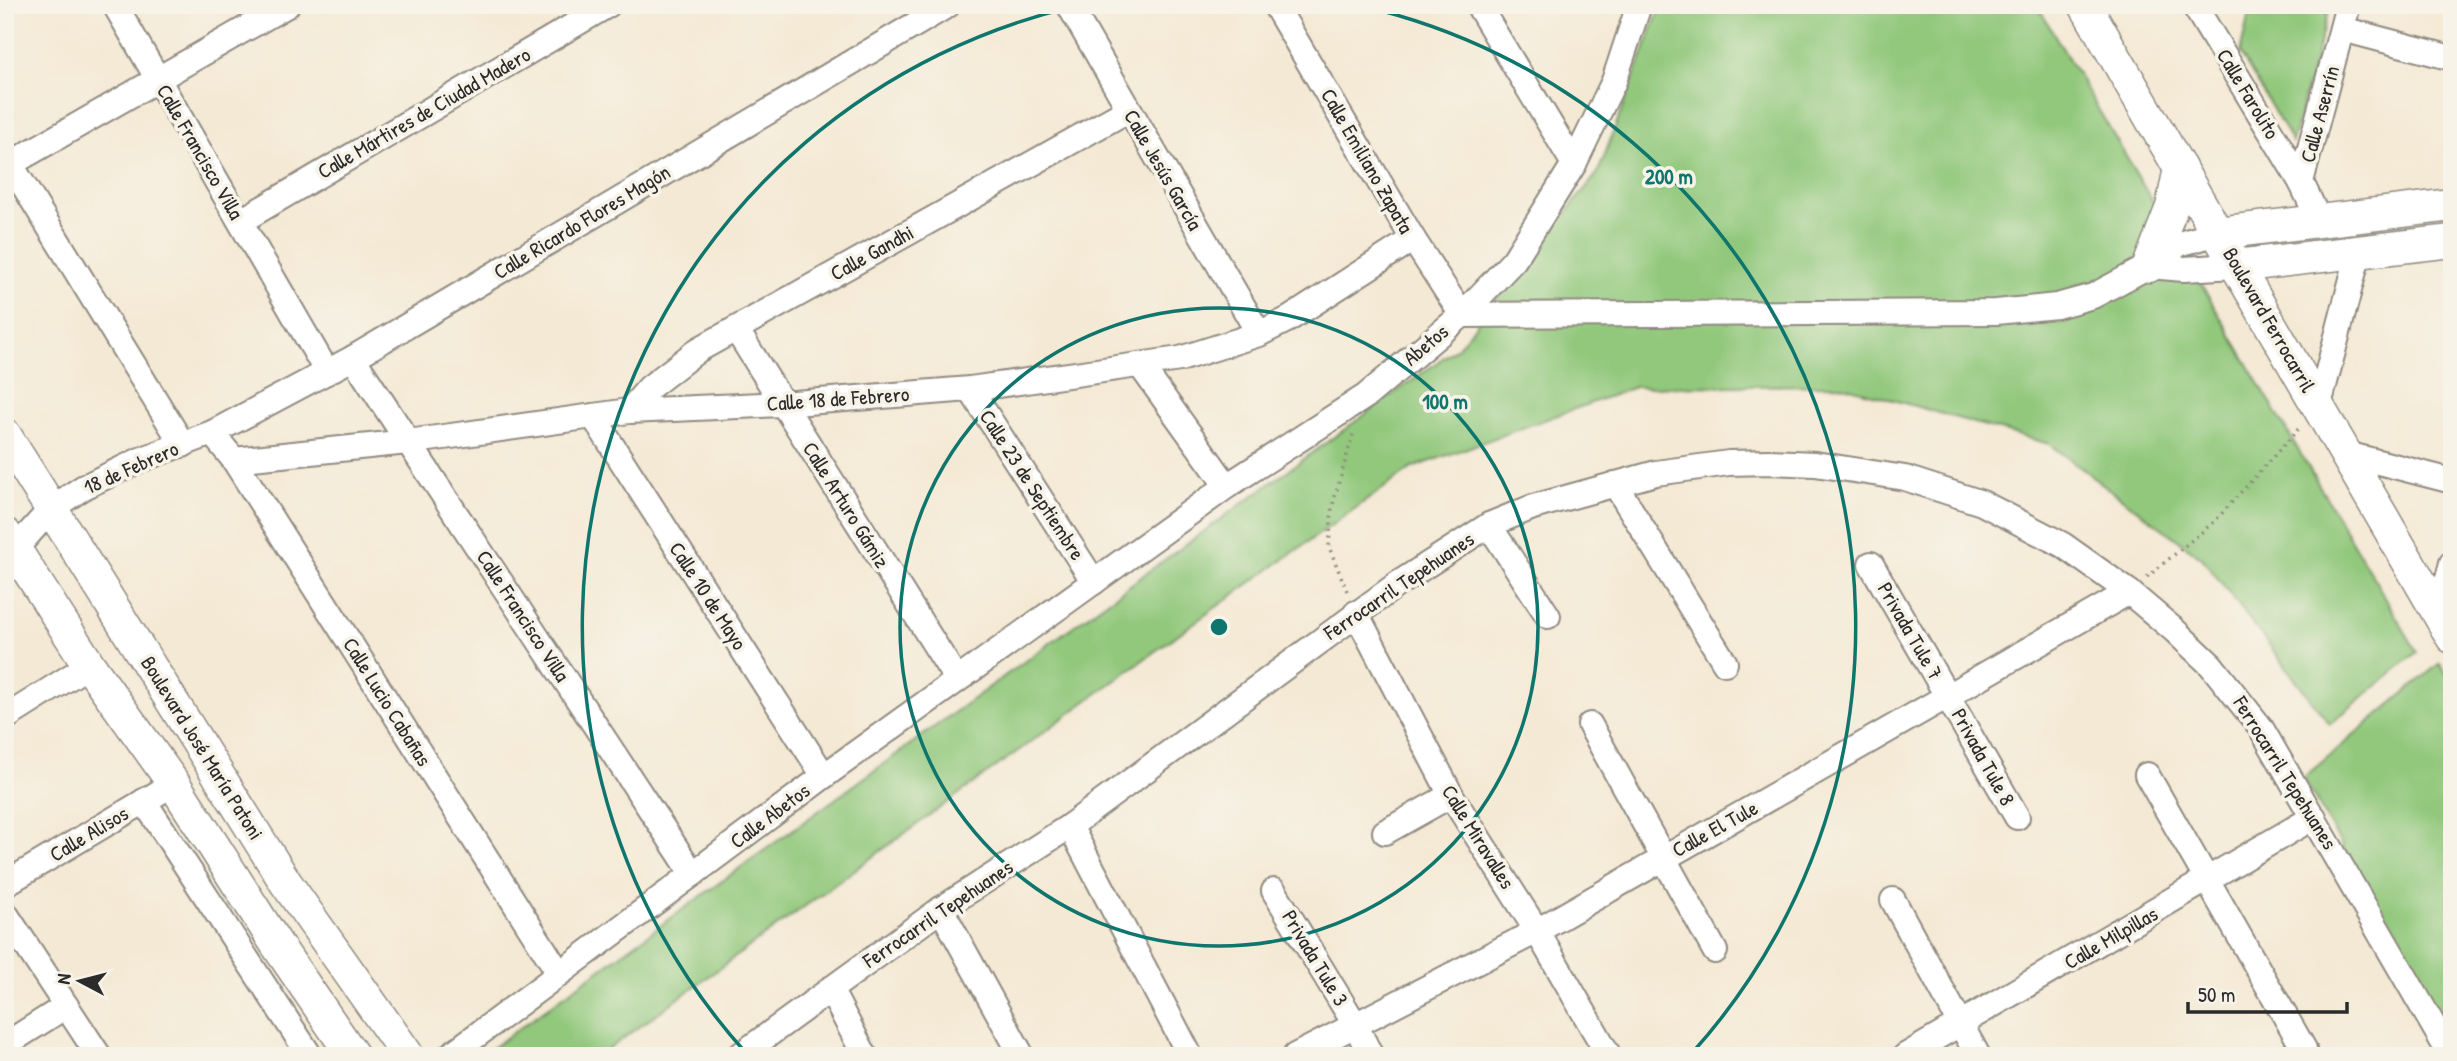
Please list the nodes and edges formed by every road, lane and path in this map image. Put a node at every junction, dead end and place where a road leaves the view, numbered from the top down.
1 (115, 5) edge
2 (287, 5) edge
3 (608, 5) edge
4 (948, 5) edge
5 (1069, 5) edge
6 (1275, 5) edge
7 (1478, 5) edge
8 (1639, 5) edge
9 (2085, 5) edge
10 (2194, 5) edge
11 (2345, 17) edge
12 (2452, 58) edge
13 (157, 78) junction
14 (1128, 110) junction
15 (7, 162) edge
16 (1574, 164) junction
17 (2180, 167) junction
18 (2301, 182) junction
19 (2452, 205) edge
20 (2319, 220) junction
21 (240, 221) junction
22 (2218, 233) junction
23 (1413, 239) junction
24 (2452, 241) edge
25 (2359, 251) junction
26 (2236, 265) junction
27 (2148, 267) junction
28 (1462, 315) junction
29 (736, 329) junction
30 (1259, 334) junction
31 (353, 358) junction
32 (1140, 365) junction
33 (327, 372) junction
34 (970, 389) junction
35 (1366, 396) junction
36 (782, 404) junction
37 (2319, 405) junction
38 (629, 411) junction
39 (593, 416) junction
40 (212, 433) junction
41 (5, 435) edge
42 (408, 442) junction
43 (183, 445) junction
44 (2347, 454) junction
45 (234, 460) junction
46 (2452, 481) edge
47 (1615, 484) junction
48 (1227, 486) junction
49 (52, 508) junction
50 (1489, 525) junction
51 (8, 546) edge
52 (1871, 564) dead end
53 (2452, 564) edge
54 (1094, 582) junction
55 (2129, 592) junction
56 (1356, 613) junction
57 (1548, 616) dead end
58 (2445, 625) edge
59 (1725, 663) dead end
60 (89, 665) junction
61 (957, 680) junction
62 (1950, 697) junction
63 (5, 718) edge
64 (1590, 725) dead end
65 (2147, 775) dead end
66 (824, 776) junction
67 (174, 784) junction
68 (1451, 795) junction
69 (144, 801) junction
70 (2017, 817) dead end
71 (2314, 817) junction
72 (1070, 826) junction
73 (1385, 832) dead end
74 (1664, 858) junction
75 (694, 874) junction
76 (2207, 882) junction
77 (5, 884) edge
78 (1274, 891) dead end
79 (1893, 900) dead end
80 (941, 909) junction
81 (5, 913) edge
82 (1537, 931) junction
83 (1716, 951) dead end
84 (559, 973) junction
85 (830, 989) junction
86 (66, 1006) junction
87 (1961, 1025) junction
88 (1356, 1026) junction
89 (5, 1045) edge
90 (2304, 1049) dead end
91 (99, 1056) edge
92 (310, 1056) edge
93 (353, 1056) edge
94 (408, 1056) edge
95 (449, 1056) edge
96 (739, 1056) edge
97 (865, 1056) edge
98 (1022, 1056) edge
99 (1191, 1056) edge
100 (1295, 1056) edge
101 (1371, 1056) edge
102 (1609, 1056) edge
103 (1905, 1056) edge
104 (1978, 1056) edge
105 (2451, 1056) edge

1 - 13 street, Calle Francisco Villa
2 - 13 street
3 - 21 street, Calle Mártires de Ciudad Madero
4 - 31 street, Calle Ricardo Flores Magón
5 - 14 street, Calle Jesús García
6 - 23 street, Calle Emiliano Zapata
7 - 16 street
8 - 16 street, Abetos
9 - 17 main road, Boulevard Ferrocarril
10 - 18 street, Calle Farolito
11 - 12 street
11 - 18 street, Calle Aserrín
13 - 15 street
13 - 21 street, Calle Francisco Villa
14 - 29 street, Calle Gandhi
14 - 30 street, Calle Jesús García
15 - 43 street
16 - 28 street, Abetos
17 - 22 main road, Boulevard Ferrocarril
17 - 27 main road
18 - 20 street, Calle Aserrín
19 - 20 main road
20 - 22 main road
21 - 33 street, Calle Francisco Villa
22 - 26 main road, Boulevard Ferrocarril
22 - 27 street
23 - 28 street, Calle Emiliano Zapata
23 - 30 street, Calle 18 de Febrero
24 - 25 main road
25 - 26 main road
25 - 37 street
26 - 27 street
26 - 37 main road, Boulevard Ferrocarril
27 - 28 street
28 - 35 street, Abetos
29 - 36 street, Calle Arturo Gámiz
29 - 38 street, Calle Gandhi
30 - 32 street, Calle 18 de Febrero
31 - 33 street, Calle Ricardo Flores Magón
31 - 42 street, Calle Francisco Villa
32 - 34 street, Calle 18 de Febrero
32 - 48 street
33 - 40 street, Calle Ricardo Flores Magón
34 - 36 street, Calle 18 de Febrero
34 - 54 street, Calle 23 de Septiembre
35 - 48 street, Abetos
35 - 56 path
36 - 38 street, Calle 18 de Febrero
36 - 61 street, Calle Arturo Gámiz
37 - 44 main road, Boulevard Ferrocarril
37 - 55 path
38 - 39 street, Calle 18 de Febrero
39 - 42 street, Calle 18 de Febrero
39 - 66 street, Calle 10 de Mayo
40 - 43 street, 18 de Febrero
40 - 45 street, Calle Lucio Cabañas
41 - 49 main road, Boulevard José María Patoni
42 - 45 street, Calle 18 de Febrero
42 - 75 street, Calle Francisco Villa
43 - 49 street, 18 de Febrero
44 - 46 street
44 - 58 main road, Boulevard Ferrocarril
45 - 84 street, Calle Lucio Cabañas
47 - 50 street, Ferrocarril Tepehuanes
47 - 55 street, Ferrocarril Tepehuanes
47 - 59 street
48 - 54 street, Abetos
49 - 51 street, 18 de Febrero
49 - 94 main road, Boulevard José María Patoni
50 - 56 street, Ferrocarril Tepehuanes
50 - 57 street
51 - 60 main road, Boulevard José María Patoni
52 - 62 street, Privada Tule 7
53 - 58 street
54 - 61 street, Calle Abetos
55 - 62 street, Calle El Tule
55 - 71 street, Ferrocarril Tepehuanes
56 - 68 street, Calle Miravalles
56 - 72 street, Ferrocarril Tepehuanes
60 - 63 street
60 - 67 main road, Boulevard José María Patoni
61 - 66 street, Calle Abetos
62 - 70 street, Privada Tule 8
62 - 74 street, Calle El Tule
64 - 74 street
65 - 76 street
66 - 75 street, Calle Abetos
67 - 69 street, Calle Alisos
67 - 93 main road, Boulevard José María Patoni
68 - 73 street
68 - 82 street, Calle Miravalles
69 - 77 street, Calle Alisos
69 - 92 street
71 - 76 street, Calle Milpillas
71 - 105 street, Ferrocarril Tepehuanes
72 - 80 street, Ferrocarril Tepehuanes
72 - 99 street
74 - 82 street, Calle El Tule
74 - 83 street
75 - 84 street, Calle Abetos
76 - 87 street, Calle Milpillas
76 - 90 street
78 - 88 street, Privada Tule 3
79 - 87 street
80 - 85 street, Ferrocarril Tepehuanes
80 - 98 street
81 - 86 street
82 - 88 street, Calle El Tule
82 - 102 street, Calle Miravalles
84 - 95 street, Calle Abetos
85 - 96 street, Ferrocarril Tepehuanes
85 - 97 street
86 - 89 street
86 - 91 street
87 - 103 street, Calle Milpillas
87 - 104 street
88 - 100 street, Calle El Tule
88 - 101 street, Privada Tule 3

